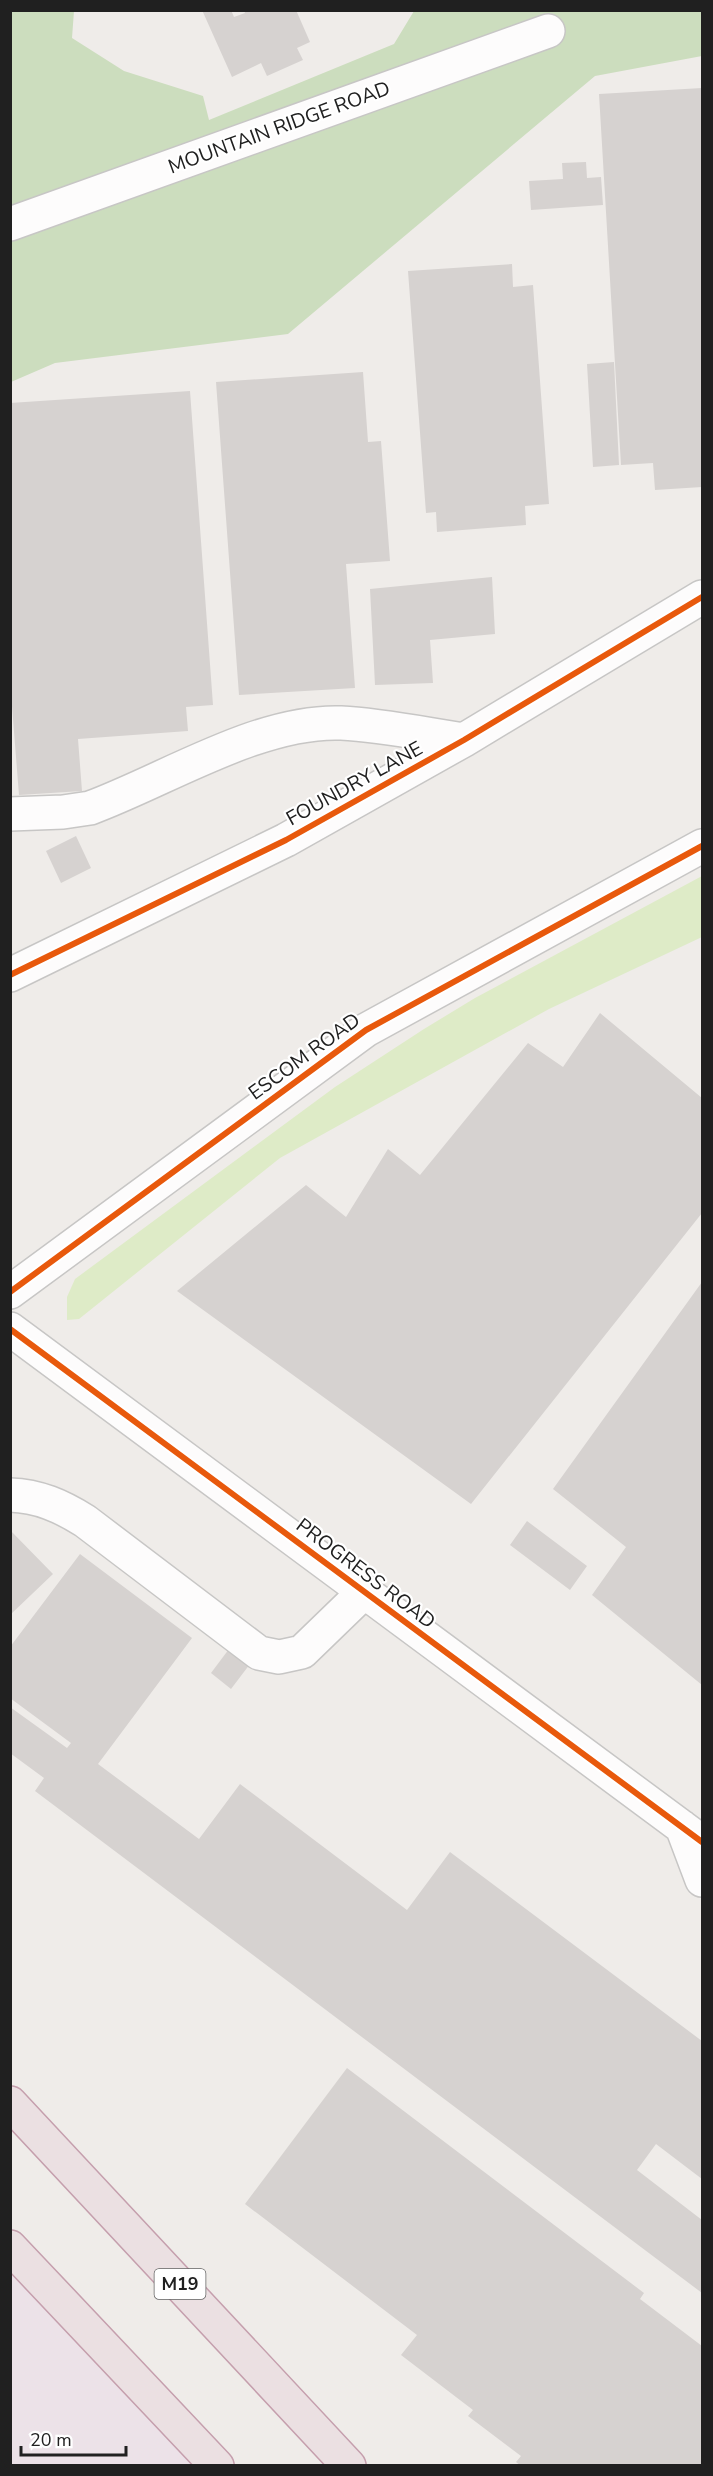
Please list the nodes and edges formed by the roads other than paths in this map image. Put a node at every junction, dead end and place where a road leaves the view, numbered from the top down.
1 (548, 31) dead end
2 (10, 224) edge
3 (702, 597) edge
4 (464, 740) junction
5 (10, 814) edge
6 (702, 846) edge
7 (10, 975) edge
8 (10, 1292) edge
9 (10, 1329) edge
10 (10, 1495) edge
11 (364, 1592) junction
12 (692, 1835) edge
13 (702, 1880) edge
14 (10, 2103) edge
15 (10, 2247) edge
16 (217, 2466) edge
17 (349, 2466) edge

1 - 2 street, MOUNTAIN RIDGE ROAD
3 - 4 street, FOUNDRY LANE
4 - 5 street
4 - 7 street, FOUNDRY LANE
6 - 8 street, ESCOM ROAD
9 - 11 street, PROGRESS ROAD
10 - 11 street
11 - 12 street, PROGRESS ROAD
12 - 13 street
14 - 17 highway, M19
15 - 16 highway

